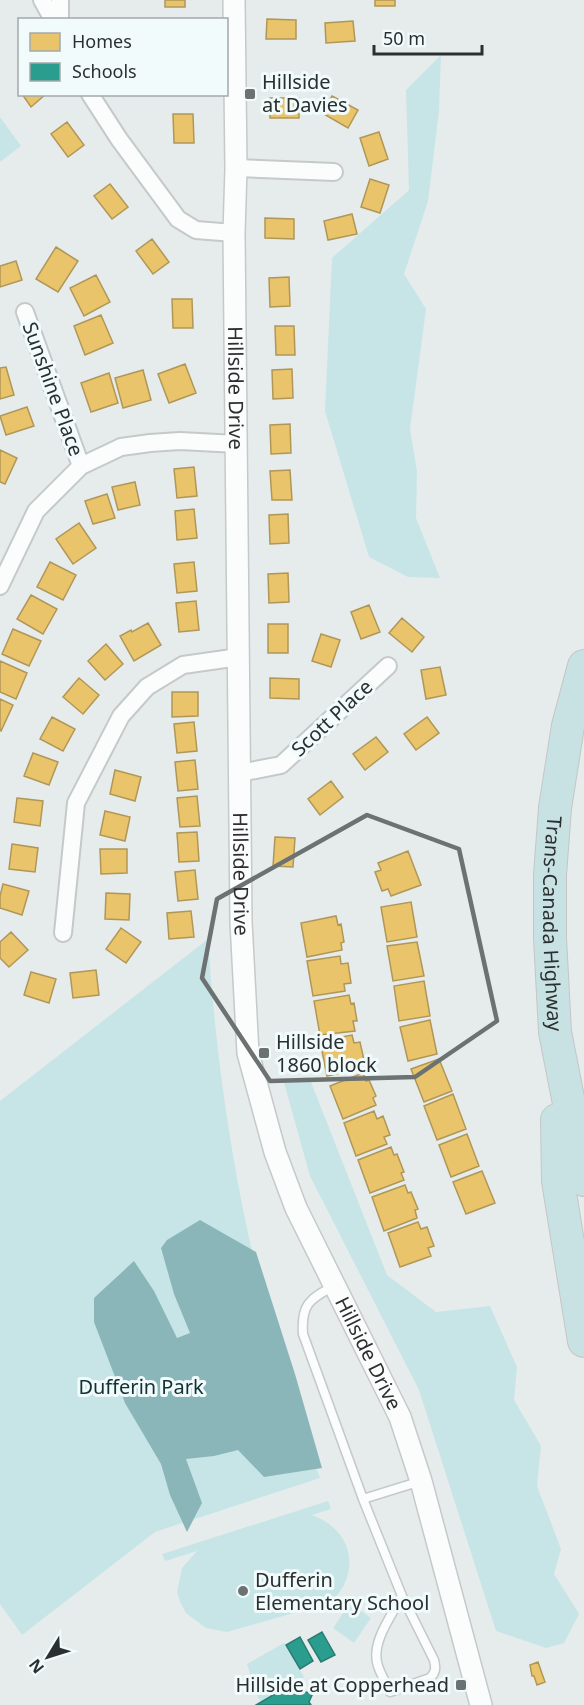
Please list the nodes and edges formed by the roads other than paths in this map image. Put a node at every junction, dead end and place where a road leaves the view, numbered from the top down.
1 (42, 0) edge
2 (60, 0) edge
3 (234, 0) edge
4 (52, 18) edge
5 (60, 18) edge
6 (91, 96) edge
7 (236, 168) junction
8 (334, 172) dead end
9 (234, 233) junction
10 (25, 312) dead end
11 (237, 444) junction
12 (81, 466) junction
13 (0, 585) edge
14 (239, 657) junction
15 (388, 666) dead end
16 (584, 666) edge
17 (240, 773) junction
18 (63, 933) dead end
19 (555, 1032) junction
20 (584, 1180) edge
21 (335, 1285) junction
22 (584, 1341) edge
23 (421, 1480) junction
24 (363, 1499) junction
25 (402, 1596) junction
26 (481, 1705) edge

1 - 4 street
2 - 5 street
3 - 7 street, Hillside Drive
6 - 9 street
7 - 8 street
7 - 9 street, Hillside Drive
9 - 11 street, Hillside Drive
10 - 12 street, Sunshine Place
11 - 12 street
11 - 14 street, Hillside Drive
12 - 13 street
14 - 17 street, Hillside Drive
14 - 18 street
15 - 17 street, Scott Place
16 - 19 highway, Trans-Canada Highway
17 - 21 street, Hillside Drive
19 - 20 highway, Trans-Canada Highway
19 - 22 highway
21 - 23 street, Hillside Drive
21 - 24 lane
23 - 24 lane
23 - 26 street, Hillside Drive
24 - 25 lane
25 - 25 lane

